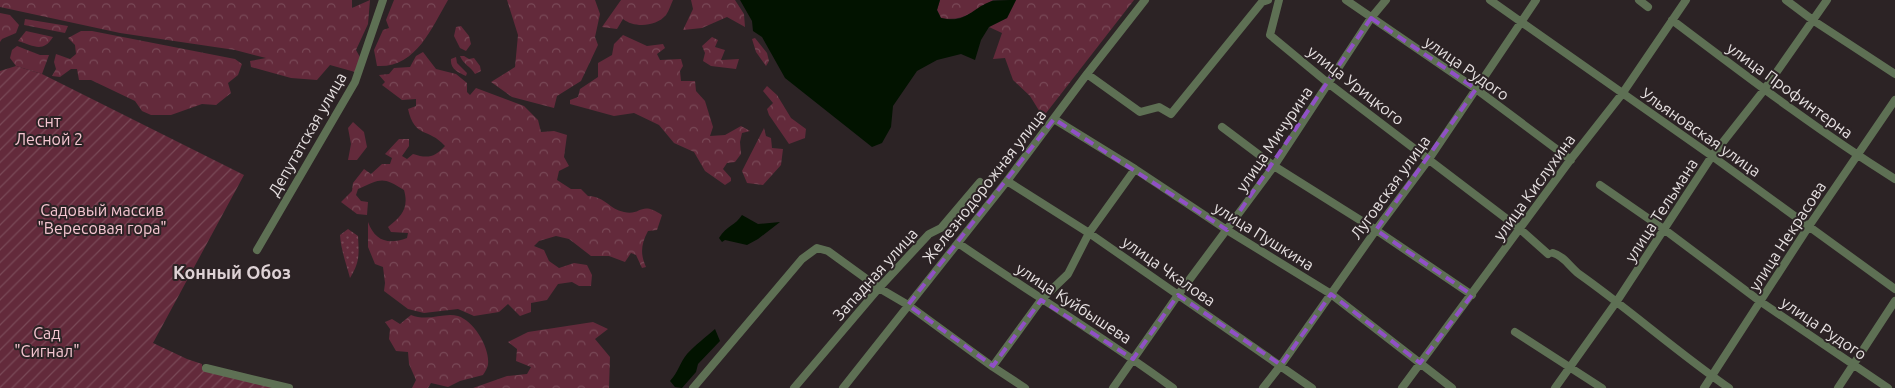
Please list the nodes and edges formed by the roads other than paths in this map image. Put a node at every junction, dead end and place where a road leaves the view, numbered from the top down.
1 (383, 0) edge
2 (1145, 0) edge
3 (1268, 0) edge
4 (1280, 0) edge
5 (1346, 0) edge
6 (1386, 0) edge
7 (1490, 0) edge
8 (1536, 0) edge
9 (1639, 0) edge
10 (1686, 0) edge
11 (1786, 0) edge
12 (1827, 0) edge
13 (1648, 7) dead end
14 (1371, 18) junction
15 (1672, 20) junction
16 (1814, 21) junction
17 (1520, 22) junction
18 (1087, 74) junction
19 (1895, 74) edge
20 (1328, 83) junction
21 (1476, 89) junction
22 (1764, 90) junction
23 (1622, 94) junction
24 (1895, 100) edge
25 (1054, 119) junction
26 (1222, 127) dead end
27 (1856, 155) junction
28 (1712, 156) junction
29 (1429, 159) junction
30 (1571, 160) junction
31 (1274, 166) junction
32 (1135, 169) junction
33 (1895, 179) edge
34 (1007, 181) junction
35 (980, 182) dead end
36 (1600, 185) dead end
37 (1809, 226) junction
38 (1520, 229) junction
39 (1227, 230) junction
40 (1376, 230) junction
41 (1665, 230) junction
42 (1089, 233) junction
43 (958, 243) junction
44 (257, 250) dead end
45 (878, 288) junction
46 (1895, 289) edge
47 (1331, 294) junction
48 (1178, 295) junction
49 (1472, 295) junction
50 (1041, 300) junction
51 (1617, 301) junction
52 (1895, 301) edge
53 (1761, 302) junction
54 (908, 305) junction
55 (1515, 332) dead end
56 (1133, 358) junction
57 (1420, 363) junction
58 (1853, 364) junction
59 (1281, 365) junction
60 (993, 366) junction
61 (1571, 367) junction
62 (206, 368) dead end
63 (1713, 377) junction
64 (289, 388) edge
65 (692, 388) edge
66 (794, 388) edge
67 (843, 388) edge
68 (1025, 388) edge
69 (1112, 388) edge
70 (1174, 388) edge
71 (1263, 388) edge
72 (1312, 388) edge
73 (1402, 388) edge
74 (1452, 388) edge
75 (1555, 388) edge
76 (1602, 388) edge
77 (1704, 388) edge
78 (1729, 388) edge
79 (1838, 388) edge
80 (1888, 388) edge

1 - 44 street, Депутатская улица
2 - 18 street, Железнодорожная улица
3 - 18 street
4 - 20 street, улица Урицкого
5 - 14 street, улица Рудого
6 - 14 street, улица Мичурина
7 - 17 street, Ульяновская улица
8 - 17 street, Луговская улица
9 - 13 street
10 - 15 street, улица Кислухина
11 - 16 street
12 - 16 street, улица Тельмана
14 - 20 street, улица Мичурина
14 - 21 street, улица Рудого
15 - 22 street, улица Профинтерна
15 - 23 street, улица Кислухина
16 - 19 street
16 - 22 street, улица Тельмана
17 - 21 street, Луговская улица
17 - 23 street, Ульяновская улица
18 - 25 street, Железнодорожная улица
20 - 29 street, улица Урицкого
20 - 31 street, улица Мичурина
21 - 29 street, Луговская улица
21 - 30 street, улица Рудого
22 - 27 street, улица Профинтерна
22 - 28 street, улица Тельмана
23 - 28 street, Ульяновская улица
23 - 30 street, улица Кислухина
24 - 27 street, улица Некрасова
25 - 32 street, улица Пушкина
25 - 34 street, Железнодорожная улица
26 - 31 street
27 - 33 street, улица Профинтерна
27 - 37 street, улица Некрасова
28 - 37 street, Ульяновская улица
28 - 41 street, улица Тельмана
29 - 38 street, улица Урицкого
29 - 40 street, Луговская улица
30 - 38 street, улица Кислухина
31 - 39 street, улица Мичурина
31 - 40 street
32 - 39 street, улица Пушкина
32 - 42 street
34 - 42 street, улица Чкалова
34 - 43 street, Железнодорожная улица
35 - 45 street, Западная улица
36 - 41 street, улица Рудого
37 - 46 street, Ульяновская улица
37 - 53 street, улица Некрасова
38 - 49 street, улица Кислухина
38 - 51 street, улица Урицкого
39 - 47 street, улица Пушкина
39 - 48 street, улица Мичурина
40 - 47 street, Луговская улица
40 - 49 street
41 - 51 street, улица Тельмана
41 - 53 street, улица Рудого
42 - 48 street, улица Чкалова
42 - 50 street
43 - 50 street, улица Куйбышева
43 - 54 street, Железнодорожная улица
45 - 54 street
45 - 65 street
45 - 66 street, Западная улица
47 - 57 street, улица Пушкина
47 - 59 street, Луговская улица
48 - 56 street, улица Мичурина
48 - 59 street, улица Чкалова
49 - 57 street, улица Кислухина
50 - 56 street, улица Куйбышева
50 - 60 street
51 - 61 street, улица Тельмана
51 - 63 street, улица Урицкого
52 - 58 street
53 - 58 street, улица Рудого
53 - 63 street, улица Некрасова
54 - 60 street
54 - 67 street, Железнодорожная улица
55 - 61 street
56 - 69 street, улица Мичурина
56 - 70 street, улица Куйбышева
57 - 73 street, улица Кислухина
57 - 74 street, улица Пушкина
58 - 79 street
58 - 80 street, улица Рудого
59 - 71 street, Луговская улица
59 - 72 street, улица Чкалова
60 - 68 street
61 - 75 street, улица Тельмана
61 - 76 street
62 - 64 street
63 - 77 street, улица Некрасова
63 - 78 street, улица Урицкого

